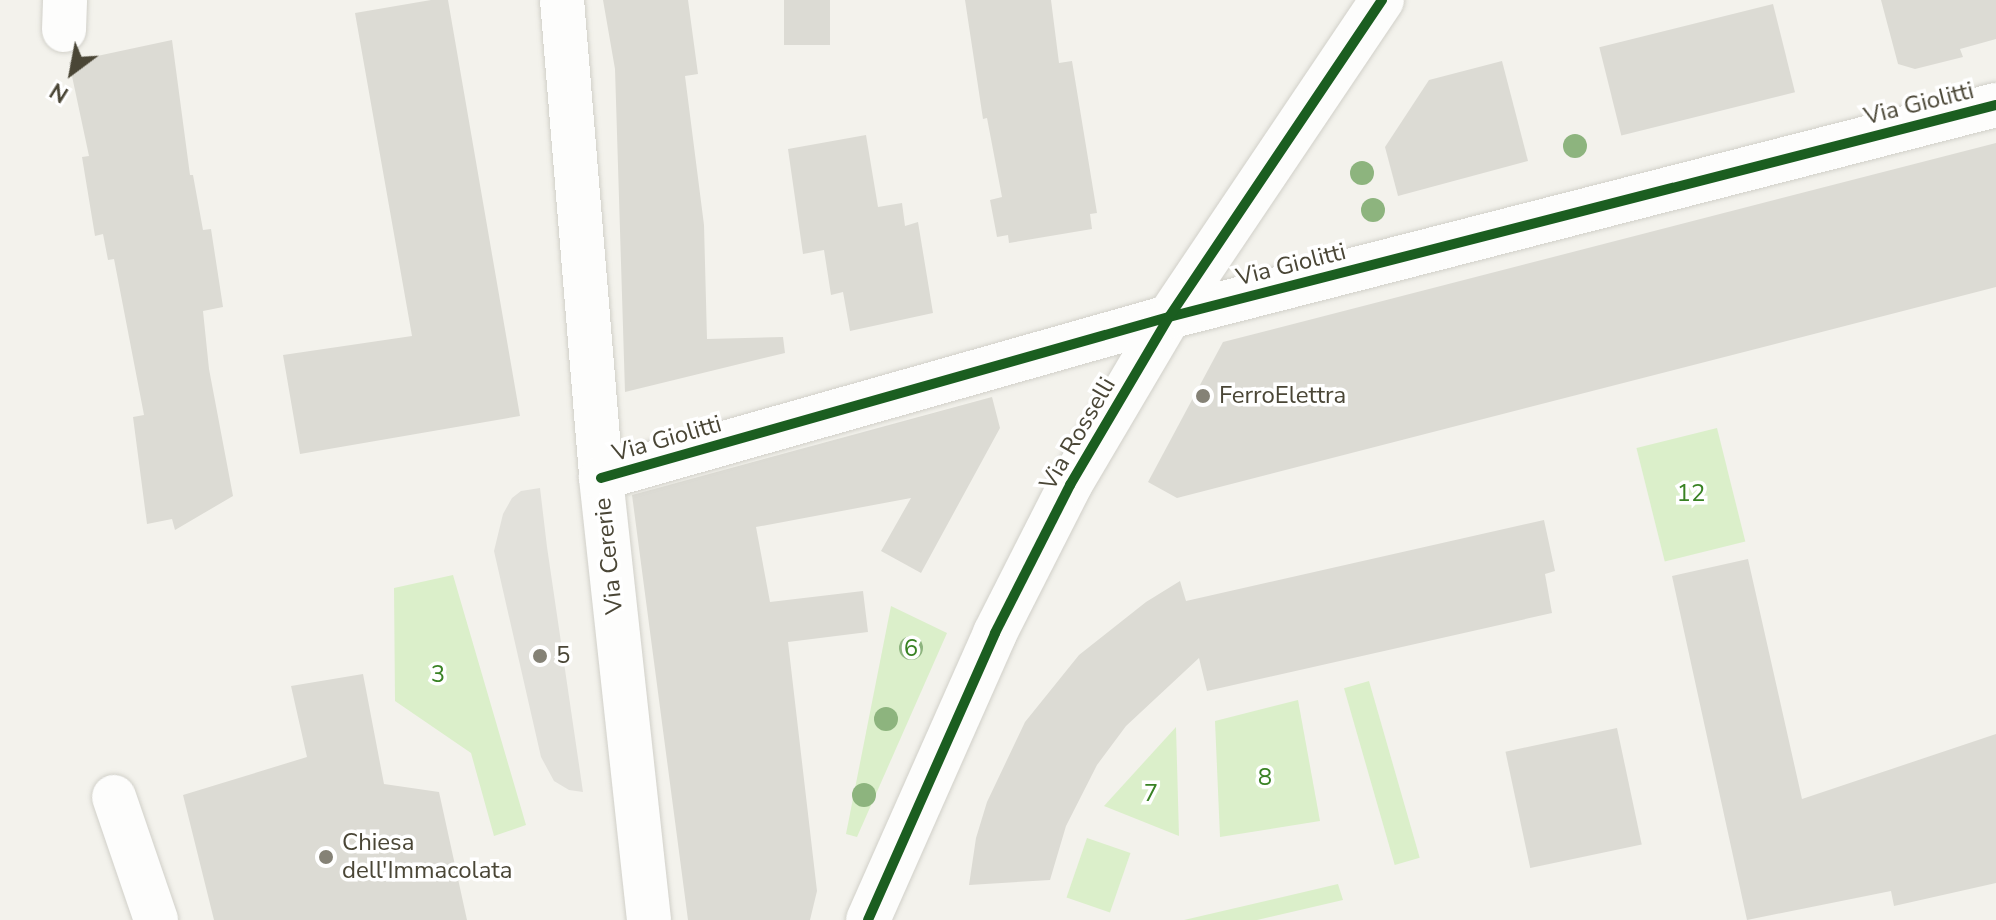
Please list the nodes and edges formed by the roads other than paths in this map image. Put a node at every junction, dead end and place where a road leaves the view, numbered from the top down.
1 (562, 0) edge
2 (1382, 0) edge
3 (1996, 105) edge
4 (1169, 317) junction
5 (601, 478) junction
6 (114, 797) dead end
7 (156, 920) edge
8 (649, 920) edge
9 (868, 920) edge

1 - 5 street, Via Cererie
2 - 4 street, Via Rosselli
3 - 4 street, Via Giolitti
4 - 5 street, Via Giolitti
4 - 9 street, Via Rosselli
5 - 8 street, Via Cererie
6 - 7 street

